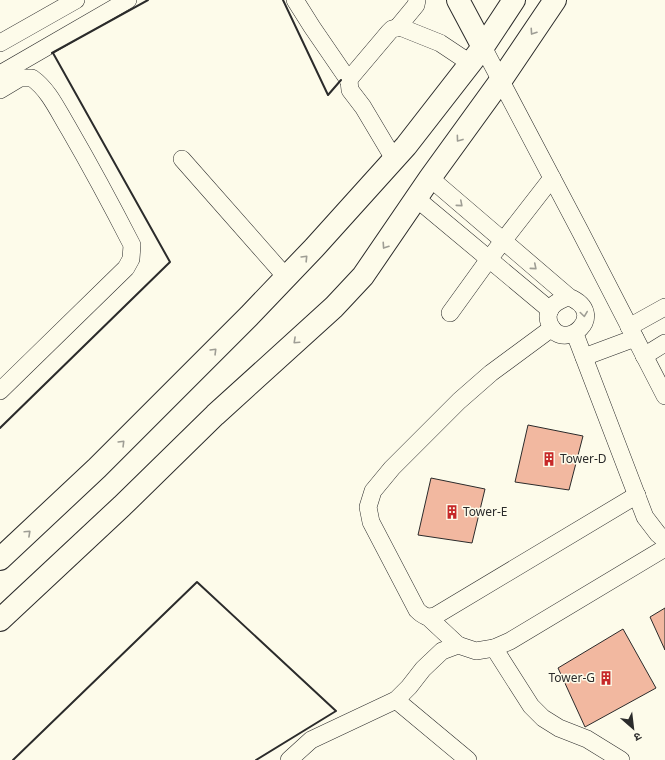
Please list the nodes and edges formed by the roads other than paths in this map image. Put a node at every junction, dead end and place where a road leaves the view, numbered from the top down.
1 (76, 0) edge
2 (128, 0) edge
3 (295, 0) edge
4 (418, 0) edge
5 (458, 0) edge
6 (514, 0) edge
7 (555, 0) edge
8 (396, 28) junction
9 (0, 43) edge
10 (476, 55) junction
11 (0, 74) edge
12 (501, 80) junction
13 (349, 81) junction
14 (0, 90) edge
15 (182, 159) dead end
16 (394, 159) junction
17 (430, 178) junction
18 (552, 178) junction
19 (417, 199) junction
20 (504, 242) junction
21 (489, 259) junction
22 (286, 277) junction
23 (569, 298) junction
24 (665, 307) edge
25 (550, 310) junction
26 (450, 313) dead end
27 (552, 328) junction
28 (632, 333) junction
29 (575, 334) junction
30 (665, 343) edge
31 (644, 356) junction
32 (584, 357) junction
33 (0, 391) edge
34 (665, 396) edge
35 (637, 496) junction
36 (665, 540) edge
37 (665, 548) edge
38 (0, 559) edge
39 (429, 618) junction
40 (0, 620) edge
41 (458, 645) junction
42 (494, 648) junction
43 (396, 700) junction
44 (289, 760) edge
45 (468, 760) edge
46 (621, 760) edge

1 - 9 street
2 - 11 street
3 - 13 street
4 - 8 street
5 - 10 street
6 - 10 street
7 -> 12 street
8 - 10 street
8 - 13 street
10 - 12 street
10 - 16 street
12 -> 17 street
12 - 18 street
13 - 16 street
14 - 33 street
15 - 22 street
22 -> 16 street
17 - 19 street
17 -> 20 street
18 - 20 street
18 - 28 street
19 - 21 street
19 -> 40 street
20 - 21 street
20 -> 23 street
21 - 25 street
21 - 26 street
38 -> 22 street
23 - 25 street
23 -> 29 street
24 - 28 street
25 - 27 street
27 - 29 street
27 - 39 street
28 - 31 street
28 - 32 street
29 - 32 street
30 - 31 street
31 - 34 street
32 - 35 street
35 - 36 street
35 - 39 street
37 - 42 street
39 - 41 street
41 - 42 street
41 - 43 street
42 - 46 street
43 - 44 street
43 - 45 street

